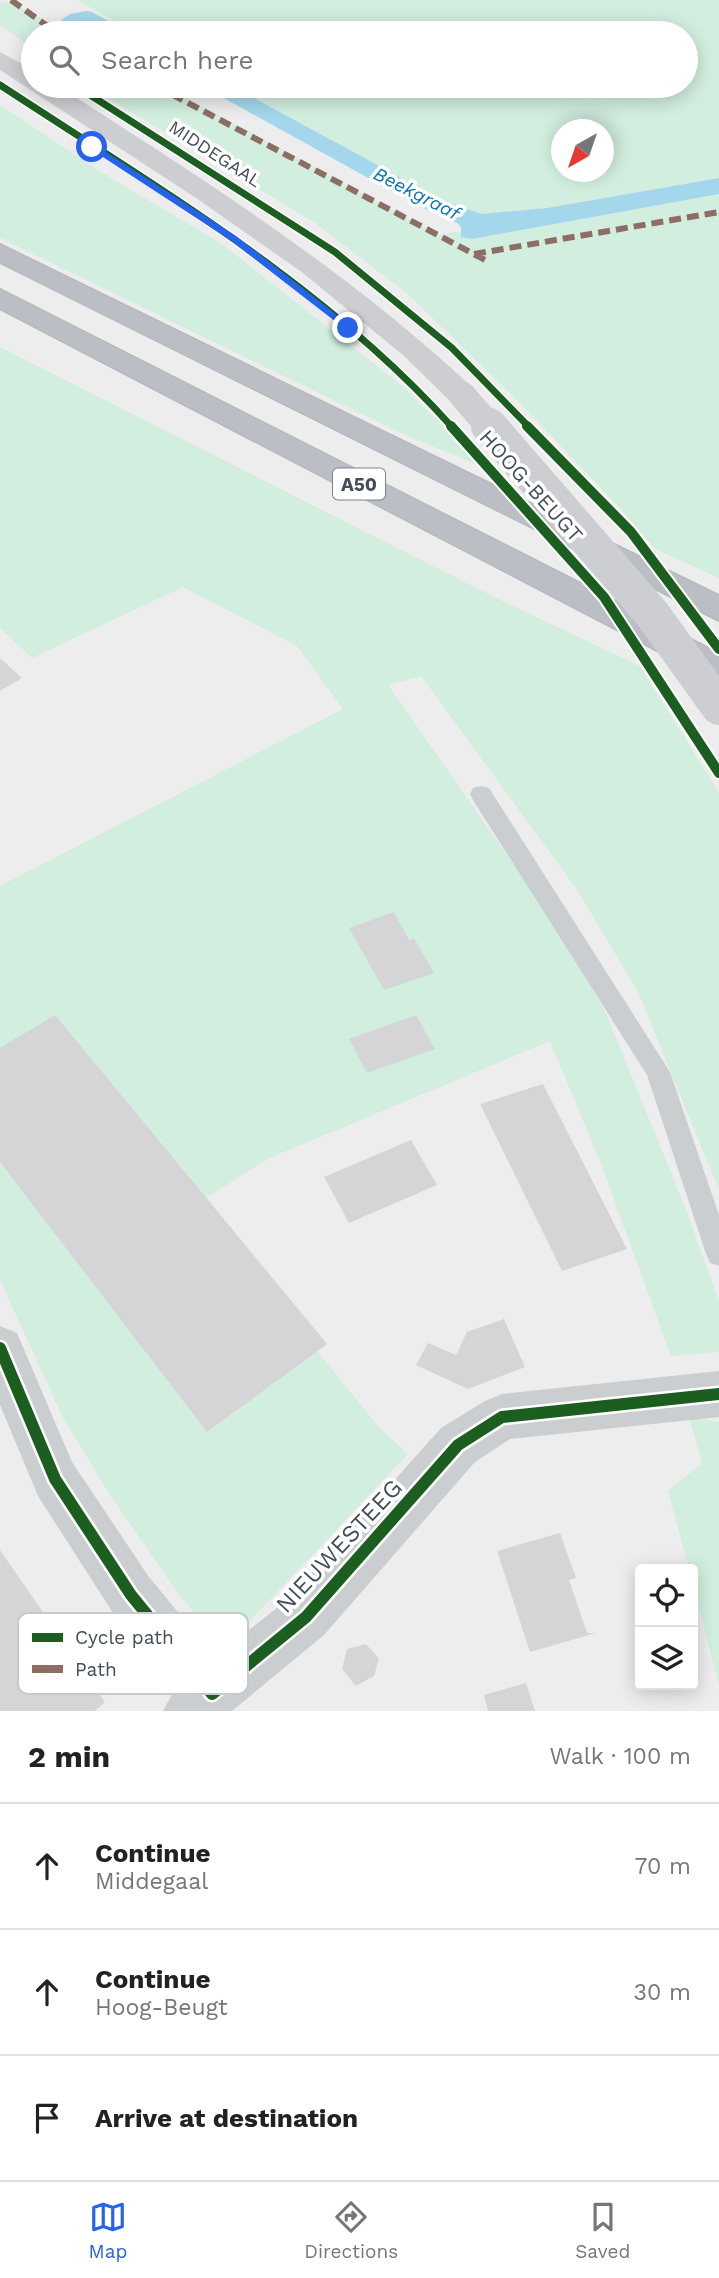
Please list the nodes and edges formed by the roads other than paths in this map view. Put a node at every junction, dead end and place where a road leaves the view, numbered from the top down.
1 (0, 59) edge
2 (21, 73) edge
3 (59, 98) edge
4 (0, 251) edge
5 (301, 256) joint
6 (0, 298) edge
7 (719, 608) edge
8 (719, 668) edge
9 (719, 708) edge
10 (481, 794) dead end
11 (719, 1254) edge
12 (0, 1348) edge
13 (704, 1396) edge
14 (143, 1613) edge
15 (248, 1665) edge

1 - 2 street
3 - 5 street, MIDDEGAAL
4 - 7 highway, A50
5 - 9 street, HOOG-BEUGT, bridge
6 - 8 highway, A50
10 - 11 lane
12 - 14 street, NIEUWESTEEG
13 - 15 street, NIEUWESTEEG

